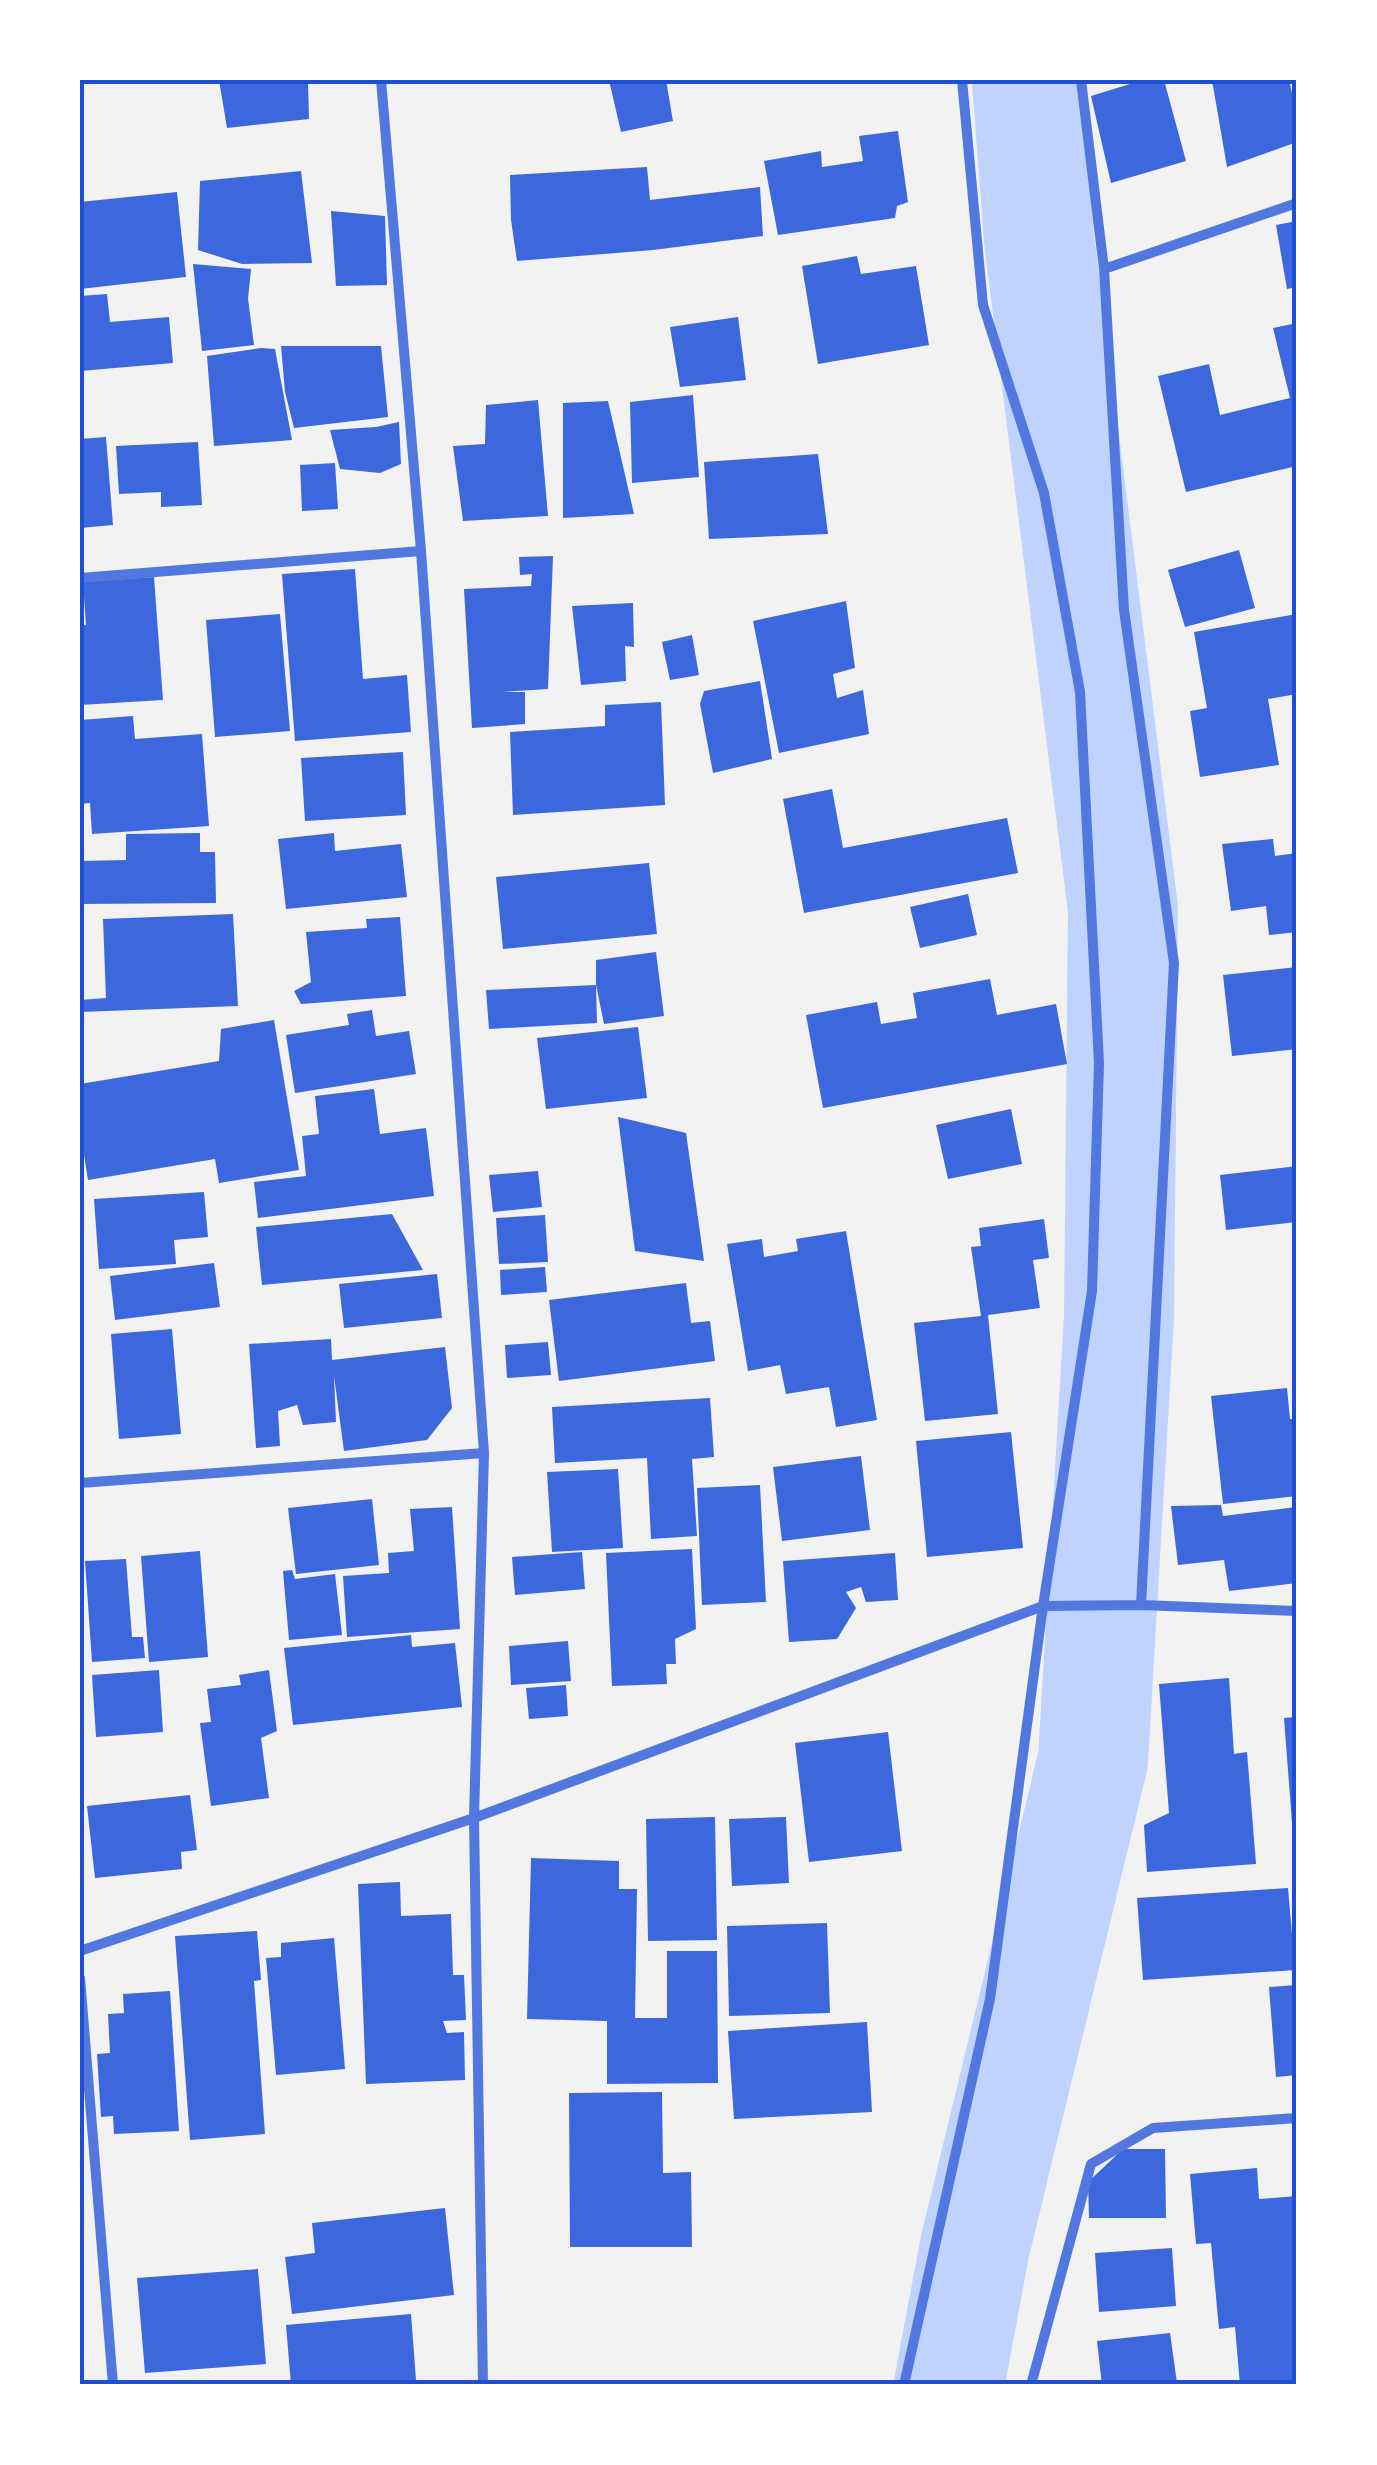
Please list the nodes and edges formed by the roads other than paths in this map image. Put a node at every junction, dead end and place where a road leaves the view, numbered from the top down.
1 (381, 80) edge
2 (962, 80) edge
3 (1081, 80) edge
4 (1297, 203) edge
5 (1104, 269) junction
6 (421, 551) junction
7 (80, 578) edge
8 (484, 1454) junction
9 (80, 1483) edge
10 (1141, 1605) junction
11 (1043, 1606) junction
12 (1297, 1611) edge
13 (474, 1818) junction
14 (80, 1951) edge
15 (80, 1978) edge
16 (1297, 2118) edge
17 (112, 2385) edge
18 (482, 2385) edge
19 (904, 2385) edge
20 (1031, 2385) edge

1 - 6 street
2 - 11 street
3 - 5 street
4 - 5 street
5 - 10 street
6 - 7 street
6 - 8 street
8 - 9 street
8 - 13 street
10 - 11 street
10 - 12 street
11 - 13 street
11 - 19 street
13 - 14 street
13 - 18 street
15 - 17 street
16 - 20 street

